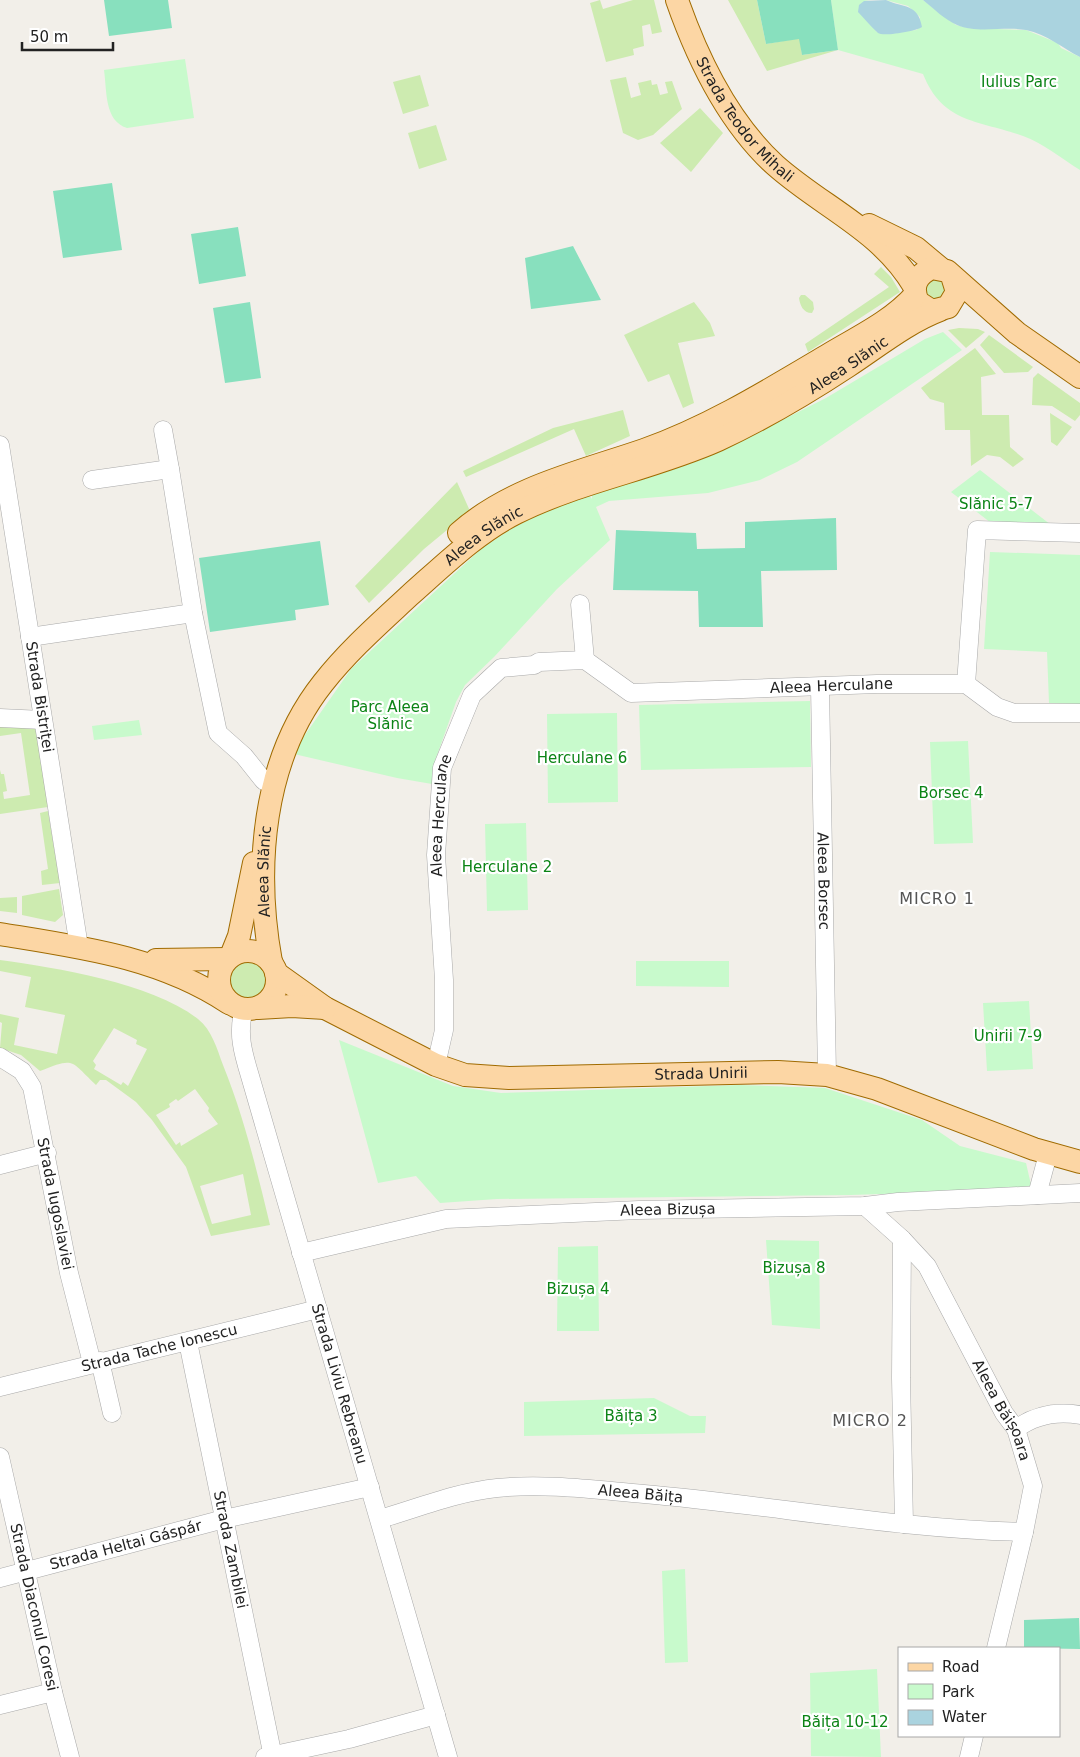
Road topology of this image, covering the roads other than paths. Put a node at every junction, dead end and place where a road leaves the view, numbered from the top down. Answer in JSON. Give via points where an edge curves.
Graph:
{"nodes":[{"id":1,"x":677,"y":0,"type":"edge"},
{"id":2,"x":843,"y":214,"type":"junction"},
{"id":3,"x":946,"y":272,"type":"junction"},
{"id":4,"x":914,"y":290,"type":"junction"},
{"id":5,"x":944,"y":309,"type":"junction"},
{"id":6,"x":1017,"y":333,"type":"junction"},
{"id":7,"x":1080,"y":377,"type":"edge"},
{"id":8,"x":163,"y":430,"type":"dead end"},
{"id":9,"x":0,"y":445,"type":"edge"},
{"id":10,"x":170,"y":470,"type":"junction"},
{"id":11,"x":92,"y":480,"type":"dead end"},
{"id":12,"x":5,"y":503,"type":"edge"},
{"id":13,"x":1080,"y":533,"type":"edge"},
{"id":14,"x":580,"y":604,"type":"dead end"},
{"id":15,"x":193,"y":614,"type":"junction"},
{"id":16,"x":30,"y":637,"type":"junction"},
{"id":17,"x":585,"y":660,"type":"junction"},
{"id":18,"x":966,"y":684,"type":"junction"},
{"id":19,"x":820,"y":687,"type":"junction"},
{"id":20,"x":1080,"y":713,"type":"edge"},
{"id":21,"x":0,"y":718,"type":"edge"},
{"id":22,"x":43,"y":720,"type":"junction"},
{"id":23,"x":264,"y":781,"type":"junction"},
{"id":24,"x":0,"y":934,"type":"edge"},
{"id":25,"x":79,"y":947,"type":"junction"},
{"id":26,"x":129,"y":958,"type":"junction"},
{"id":27,"x":229,"y":958,"type":"junction"},
{"id":28,"x":274,"y":968,"type":"junction"},
{"id":29,"x":244,"y":1007,"type":"junction"},
{"id":30,"x":325,"y":1008,"type":"junction"},
{"id":31,"x":0,"y":1057,"type":"edge"},
{"id":32,"x":436,"y":1065,"type":"junction"},
{"id":33,"x":828,"y":1075,"type":"junction"},
{"id":34,"x":47,"y":1153,"type":"junction"},
{"id":35,"x":1048,"y":1154,"type":"junction"},
{"id":36,"x":1080,"y":1162,"type":"edge"},
{"id":37,"x":0,"y":1164,"type":"edge"},
{"id":38,"x":1072,"y":1193,"type":"edge"},
{"id":39,"x":1037,"y":1195,"type":"junction"},
{"id":40,"x":865,"y":1206,"type":"junction"},
{"id":41,"x":902,"y":1239,"type":"junction"},
{"id":42,"x":302,"y":1253,"type":"junction"},
{"id":43,"x":318,"y":1309,"type":"junction"},
{"id":44,"x":188,"y":1342,"type":"junction"},
{"id":45,"x":96,"y":1362,"type":"junction"},
{"id":46,"x":0,"y":1387,"type":"edge"},
{"id":47,"x":112,"y":1413,"type":"dead end"},
{"id":48,"x":1080,"y":1415,"type":"edge"},
{"id":49,"x":1016,"y":1429,"type":"junction"},
{"id":50,"x":0,"y":1457,"type":"edge"},
{"id":51,"x":370,"y":1487,"type":"junction"},
{"id":52,"x":380,"y":1519,"type":"junction"},
{"id":53,"x":224,"y":1520,"type":"junction"},
{"id":54,"x":904,"y":1524,"type":"junction"},
{"id":55,"x":1024,"y":1532,"type":"junction"},
{"id":56,"x":25,"y":1572,"type":"junction"},
{"id":57,"x":0,"y":1578,"type":"edge"},
{"id":58,"x":996,"y":1647,"type":"edge"},
{"id":59,"x":53,"y":1692,"type":"junction"},
{"id":60,"x":0,"y":1705,"type":"edge"},
{"id":61,"x":436,"y":1715,"type":"junction"},
{"id":62,"x":974,"y":1737,"type":"edge"},
{"id":63,"x":70,"y":1757,"type":"edge"},
{"id":64,"x":270,"y":1757,"type":"edge"},
{"id":65,"x":448,"y":1757,"type":"edge"},
{"id":66,"x":969,"y":1757,"type":"edge"}],
"edges":[{"from":1,"to":2,"type":"main road","name":"Strada Teodor Mihali","via":[[686,26],[740,128],[776,165]]},
{"from":2,"to":3,"type":"main road","name":"Strada Teodor Mihali","via":[[906,243]]},
{"from":2,"to":4,"type":"main road","name":"Strada Teodor Mihali","via":[[893,256]]},
{"from":3,"to":4,"type":"main road","via":[[932,268],[924,272],[917,278]]},
{"from":3,"to":5,"type":"main road","via":[[957,292]]},
{"from":3,"to":6,"type":"main road","name":"Strada Teodor Mihali"},
{"from":4,"to":5,"type":"main road","via":[[924,308]]},
{"from":4,"to":23,"type":"main road","name":"Aleea Slănic","via":[[896,313],[703,426],[547,481],[484,514],[462,530],[363,619],[310,679],[290,708],[270,755]]},
{"from":5,"to":6,"type":"main road","via":[[957,307]]},
{"from":5,"to":28,"type":"main road","name":"Aleea Slănic","via":[[916,322],[828,380],[719,439],[690,452],[550,498],[509,517],[452,557],[368,633],[322,684],[294,729],[281,759],[271,806],[263,877],[265,918]]},
{"from":6,"to":7,"type":"main road"},
{"from":8,"to":10,"type":"street"},
{"from":9,"to":12,"type":"street","name":"Strada Bistriței"},
{"from":10,"to":11,"type":"street"},
{"from":10,"to":15,"type":"street"},
{"from":12,"to":16,"type":"street","name":"Strada Bistriței"},
{"from":13,"to":18,"type":"street","via":[[976,530]]},
{"from":14,"to":17,"type":"street"},
{"from":15,"to":16,"type":"street"},
{"from":15,"to":23,"type":"street","via":[[218,733],[244,756]]},
{"from":16,"to":22,"type":"street","name":"Strada Bistriței"},
{"from":17,"to":19,"type":"street","name":"Aleea Herculane","via":[[631,693]]},
{"from":17,"to":32,"type":"street","name":"Aleea Herculane","via":[[501,668],[472,694],[442,768],[436,855],[444,1030]]},
{"from":18,"to":19,"type":"street","name":"Aleea Herculane"},
{"from":18,"to":20,"type":"street","via":[[997,707],[1014,713]]},
{"from":19,"to":33,"type":"street","name":"Aleea Borsec"},
{"from":21,"to":22,"type":"street"},
{"from":22,"to":25,"type":"street","name":"Strada Bistriței"},
{"from":23,"to":27,"type":"main road","name":"Aleea Slănic","via":[[252,876],[239,936]]},
{"from":24,"to":25,"type":"main road"},
{"from":25,"to":26,"type":"main road"},
{"from":26,"to":27,"type":"main road","via":[[188,961]]},
{"from":26,"to":29,"type":"main road","via":[[185,978]]},
{"from":27,"to":28,"type":"main road","via":[[243,951],[255,952]]},
{"from":27,"to":29,"type":"main road","via":[[220,970],[221,994]]},
{"from":28,"to":29,"type":"main road","via":[[277,984],[273,996]]},
{"from":28,"to":30,"type":"main road","name":"Strada Unirii"},
{"from":29,"to":30,"type":"main road","name":"Strada Unirii"},
{"from":29,"to":42,"type":"street","name":"Strada Liviu Rebreanu","via":[[240,1042]]},
{"from":30,"to":32,"type":"main road","name":"Strada Unirii"},
{"from":31,"to":34,"type":"street","name":"Strada Iugoslaviei","via":[[16,1066],[32,1087]]},
{"from":32,"to":33,"type":"main road","name":"Strada Unirii","via":[[465,1075],[509,1078],[778,1072]]},
{"from":33,"to":35,"type":"main road","name":"Strada Unirii","via":[[846,1078],[911,1101]]},
{"from":34,"to":37,"type":"street"},
{"from":34,"to":45,"type":"street","name":"Strada Iugoslaviei","via":[[69,1273]]},
{"from":35,"to":36,"type":"main road","name":"Strada Unirii"},
{"from":35,"to":39,"type":"street"},
{"from":38,"to":39,"type":"street","name":"Aleea Bizușa"},
{"from":39,"to":40,"type":"street","name":"Aleea Bizușa"},
{"from":40,"to":41,"type":"street","name":"Aleea Băișoara"},
{"from":40,"to":42,"type":"street","name":"Aleea Bizușa","via":[[492,1216],[423,1223]]},
{"from":41,"to":49,"type":"street","name":"Aleea Băișoara","via":[[927,1266]]},
{"from":41,"to":54,"type":"street"},
{"from":42,"to":43,"type":"street","name":"Strada Liviu Rebreanu"},
{"from":43,"to":44,"type":"street","name":"Strada Tache Ionescu"},
{"from":43,"to":51,"type":"street","name":"Strada Liviu Rebreanu"},
{"from":44,"to":45,"type":"street","name":"Strada Tache Ionescu"},
{"from":44,"to":53,"type":"street","name":"Strada Zambilei"},
{"from":45,"to":46,"type":"street","name":"Strada Tache Ionescu"},
{"from":45,"to":47,"type":"street","name":"Strada Iugoslaviei"},
{"from":48,"to":49,"type":"street","via":[[1030,1418]]},
{"from":49,"to":55,"type":"street","name":"Aleea Băișoara","via":[[1033,1486]]},
{"from":50,"to":56,"type":"street","name":"Strada Diaconul Coresi"},
{"from":51,"to":52,"type":"street","name":"Strada Liviu Rebreanu"},
{"from":51,"to":53,"type":"street","name":"Strada Heltai Gáspár"},
{"from":52,"to":54,"type":"street","name":"Aleea Băița","via":[[468,1493],[524,1487],[694,1498]]},
{"from":52,"to":61,"type":"street","name":"Strada Liviu Rebreanu"},
{"from":53,"to":56,"type":"street","name":"Strada Heltai Gáspár"},
{"from":53,"to":64,"type":"street","name":"Strada Zambilei"},
{"from":54,"to":55,"type":"street","name":"Aleea Băița"},
{"from":55,"to":58,"type":"street","name":"Aleea Băișoara"},
{"from":56,"to":57,"type":"street","name":"Strada Heltai Gáspár"},
{"from":56,"to":59,"type":"street","name":"Strada Diaconul Coresi"},
{"from":59,"to":60,"type":"street"},
{"from":59,"to":63,"type":"street","name":"Strada Diaconul Coresi"},
{"from":61,"to":64,"type":"street"},
{"from":61,"to":65,"type":"street","name":"Strada Liviu Rebreanu"},
{"from":62,"to":66,"type":"street"}]}
